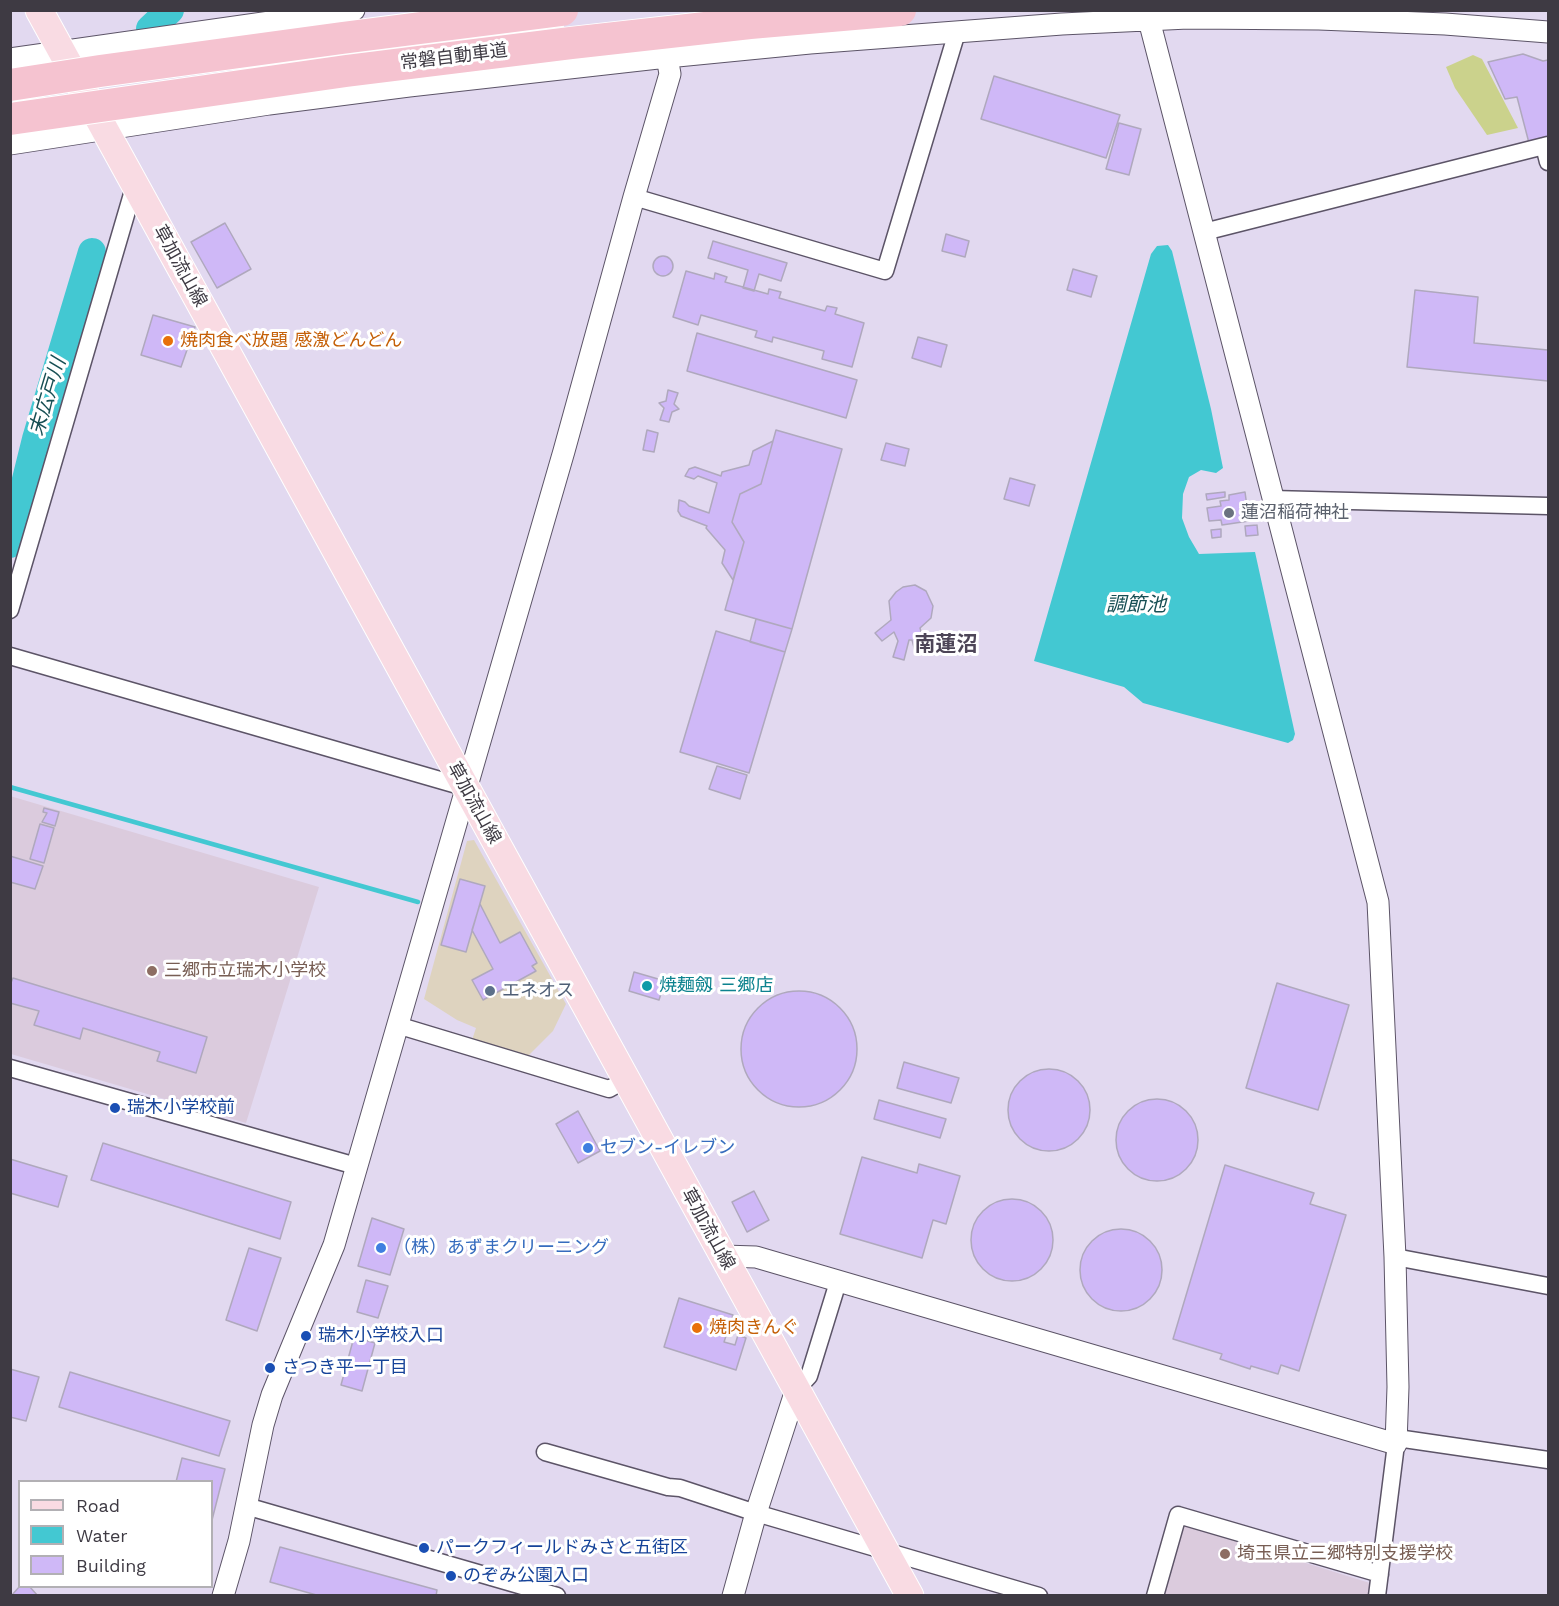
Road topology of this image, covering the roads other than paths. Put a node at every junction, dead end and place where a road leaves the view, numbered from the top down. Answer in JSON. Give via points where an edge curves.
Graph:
{"nodes":[{"id":1,"x":39,"y":10,"type":"edge"},
{"id":2,"x":354,"y":10,"type":"edge"},
{"id":3,"x":562,"y":10,"type":"edge"},
{"id":4,"x":689,"y":10,"type":"edge"},
{"id":5,"x":900,"y":10,"type":"edge"},
{"id":6,"x":1148,"y":15,"type":"edge"},
{"id":7,"x":1350,"y":15,"type":"edge"},
{"id":8,"x":957,"y":32,"type":"junction"},
{"id":9,"x":1548,"y":32,"type":"edge"},
{"id":10,"x":119,"y":43,"type":"junction"},
{"id":11,"x":61,"y":51,"type":"junction"},
{"id":12,"x":671,"y":56,"type":"junction"},
{"id":13,"x":10,"y":59,"type":"edge"},
{"id":14,"x":10,"y":85,"type":"edge"},
{"id":15,"x":10,"y":119,"type":"edge"},
{"id":16,"x":118,"y":128,"type":"junction"},
{"id":17,"x":10,"y":144,"type":"edge"},
{"id":18,"x":1547,"y":151,"type":"edge"},
{"id":19,"x":135,"y":184,"type":"junction"},
{"id":20,"x":634,"y":197,"type":"junction"},
{"id":21,"x":1204,"y":232,"type":"junction"},
{"id":22,"x":1272,"y":499,"type":"junction"},
{"id":23,"x":1548,"y":506,"type":"edge"},
{"id":24,"x":10,"y":610,"type":"edge"},
{"id":25,"x":10,"y":656,"type":"edge"},
{"id":26,"x":465,"y":789,"type":"junction"},
{"id":27,"x":397,"y":1025,"type":"junction"},
{"id":28,"x":10,"y":1068,"type":"edge"},
{"id":29,"x":625,"y":1080,"type":"junction"},
{"id":30,"x":356,"y":1166,"type":"junction"},
{"id":31,"x":723,"y":1256,"type":"junction"},
{"id":32,"x":1395,"y":1257,"type":"junction"},
{"id":33,"x":838,"y":1282,"type":"junction"},
{"id":34,"x":1548,"y":1286,"type":"edge"},
{"id":35,"x":796,"y":1390,"type":"junction"},
{"id":36,"x":1396,"y":1441,"type":"junction"},
{"id":37,"x":545,"y":1452,"type":"dead end"},
{"id":38,"x":1548,"y":1460,"type":"edge"},
{"id":39,"x":246,"y":1506,"type":"junction"},
{"id":40,"x":756,"y":1513,"type":"junction"},
{"id":41,"x":885,"y":1550,"type":"junction"},
{"id":42,"x":1380,"y":1574,"type":"junction"},
{"id":43,"x":223,"y":1596,"type":"edge"},
{"id":44,"x":557,"y":1596,"type":"edge"},
{"id":45,"x":733,"y":1596,"type":"edge"},
{"id":46,"x":910,"y":1596,"type":"edge"},
{"id":47,"x":1039,"y":1596,"type":"edge"},
{"id":48,"x":1155,"y":1596,"type":"edge"},
{"id":49,"x":1377,"y":1596,"type":"edge"}],
"edges":[{"from":1,"to":11,"type":"main road","name":"草加流山線"},
{"from":2,"to":10,"type":"street"},
{"from":3,"to":14,"type":"highway","name":"常磐自動車道","bridge":true},
{"from":4,"to":12,"type":"street"},
{"from":5,"to":15,"type":"highway","name":"常磐自動車道","bridge":true,"via":[[571,42]]},
{"from":6,"to":7,"type":"street"},
{"from":6,"to":8,"type":"street"},
{"from":6,"to":21,"type":"street"},
{"from":7,"to":9,"type":"street"},
{"from":8,"to":12,"type":"street"},
{"from":8,"to":20,"type":"street","via":[[885,271]]},
{"from":10,"to":11,"type":"street"},
{"from":10,"to":16,"type":"street","via":[[125,85]]},
{"from":11,"to":13,"type":"street"},
{"from":11,"to":16,"type":"main road","name":"草加流山線"},
{"from":12,"to":16,"type":"street","via":[[315,98]]},
{"from":12,"to":20,"type":"street","via":[[670,74]]},
{"from":16,"to":17,"type":"street"},
{"from":16,"to":19,"type":"main road","name":"草加流山線"},
{"from":18,"to":21,"type":"street"},
{"from":19,"to":24,"type":"street"},
{"from":19,"to":26,"type":"main road","name":"草加流山線"},
{"from":20,"to":26,"type":"street"},
{"from":21,"to":22,"type":"street"},
{"from":22,"to":23,"type":"street"},
{"from":22,"to":32,"type":"street","via":[[1378,902]]},
{"from":25,"to":26,"type":"street"},
{"from":26,"to":27,"type":"street"},
{"from":26,"to":29,"type":"main road","name":"草加流山線"},
{"from":27,"to":29,"type":"street","via":[[609,1089]]},
{"from":27,"to":30,"type":"street"},
{"from":28,"to":30,"type":"street"},
{"from":29,"to":31,"type":"main road","name":"草加流山線"},
{"from":30,"to":39,"type":"street","via":[[327,1264],[272,1395]]},
{"from":31,"to":33,"type":"street","via":[[756,1257]]},
{"from":31,"to":35,"type":"main road","name":"草加流山線"},
{"from":32,"to":34,"type":"street"},
{"from":32,"to":36,"type":"street"},
{"from":33,"to":35,"type":"street","via":[[809,1376]]},
{"from":33,"to":36,"type":"street"},
{"from":35,"to":40,"type":"street"},
{"from":35,"to":41,"type":"main road","name":"草加流山線"},
{"from":36,"to":38,"type":"street"},
{"from":36,"to":42,"type":"street"},
{"from":37,"to":40,"type":"street"},
{"from":39,"to":43,"type":"street"},
{"from":39,"to":44,"type":"street"},
{"from":40,"to":41,"type":"street"},
{"from":40,"to":45,"type":"street"},
{"from":41,"to":46,"type":"main road","name":"草加流山線"},
{"from":41,"to":47,"type":"street"},
{"from":42,"to":48,"type":"street","via":[[1178,1515]]},
{"from":42,"to":49,"type":"street"}]}
